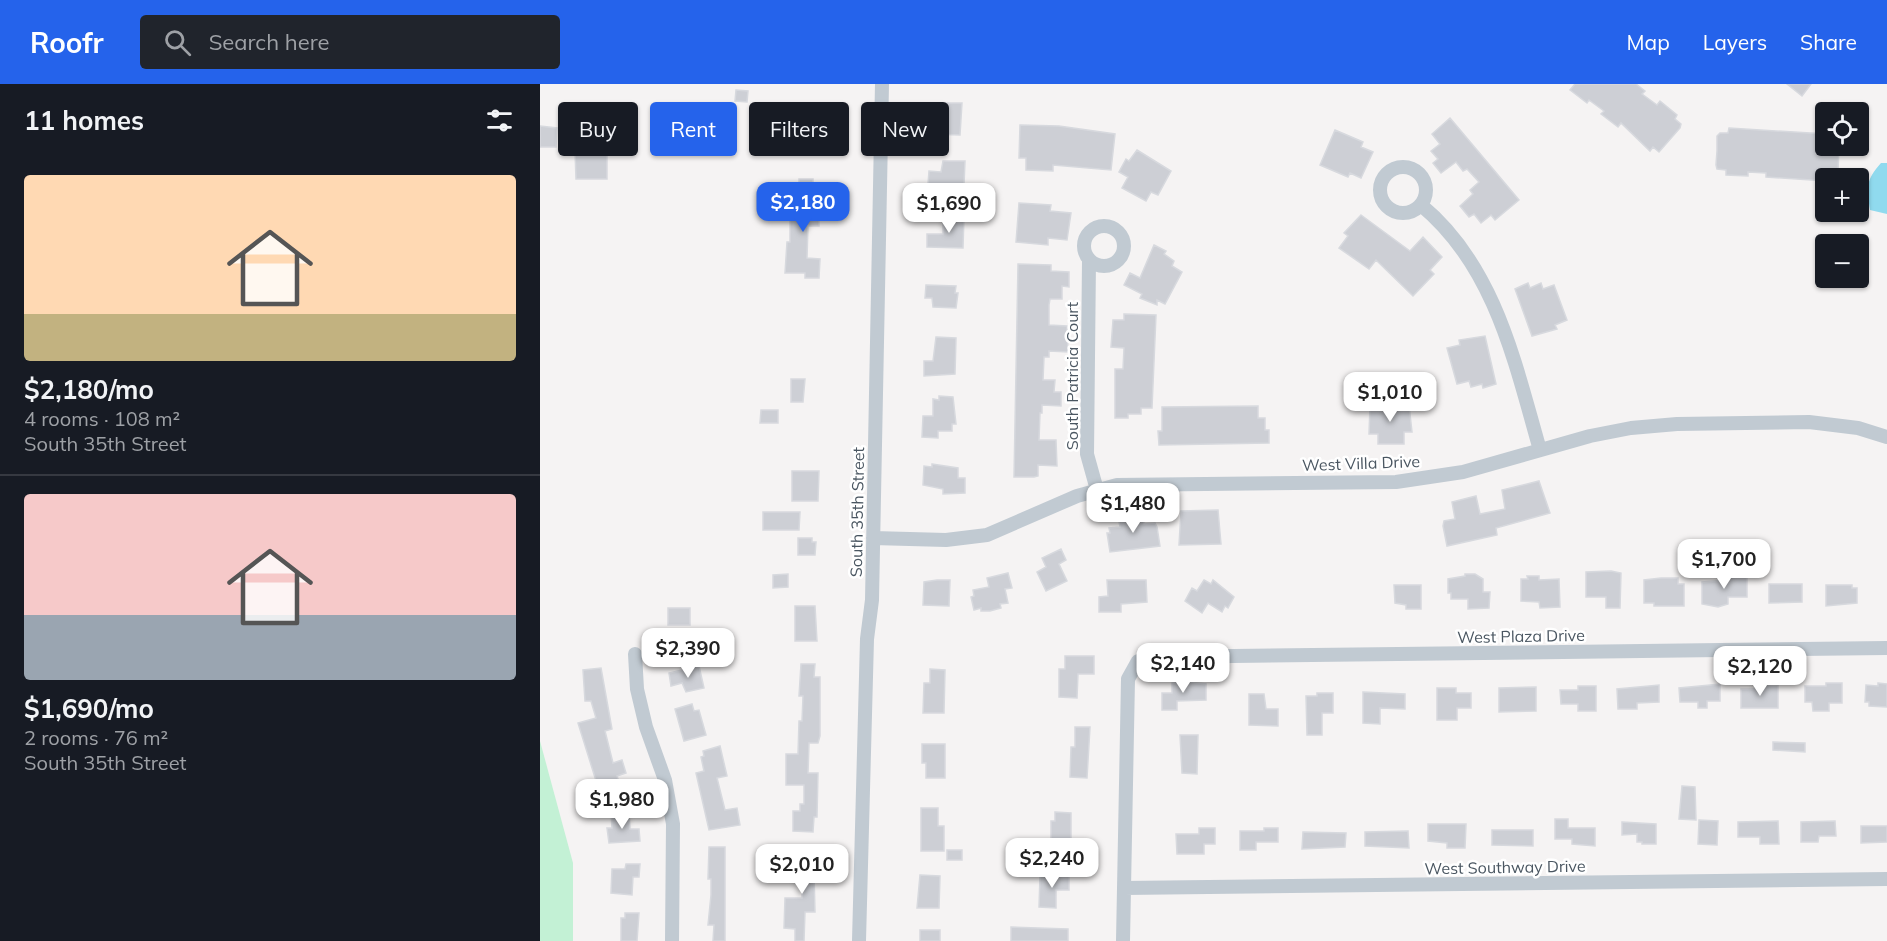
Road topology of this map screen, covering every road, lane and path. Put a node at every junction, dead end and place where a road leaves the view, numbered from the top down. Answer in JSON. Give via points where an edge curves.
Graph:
{"nodes":[{"id":1,"x":882,"y":84,"type":"edge"},
{"id":2,"x":1421,"y":205,"type":"dead end"},
{"id":3,"x":1089,"y":260,"type":"dead end"},
{"id":4,"x":1887,"y":437,"type":"edge"},
{"id":5,"x":1540,"y":450,"type":"junction"},
{"id":6,"x":1097,"y":490,"type":"junction"},
{"id":7,"x":873,"y":538,"type":"junction"},
{"id":8,"x":1887,"y":648,"type":"edge"},
{"id":9,"x":635,"y":654,"type":"dead end"},
{"id":10,"x":1887,"y":879,"type":"edge"},
{"id":11,"x":1124,"y":888,"type":"junction"},
{"id":12,"x":672,"y":941,"type":"edge"},
{"id":13,"x":859,"y":941,"type":"edge"},
{"id":14,"x":1123,"y":941,"type":"edge"}],
"edges":[{"from":1,"to":7,"type":"street","name":"South 35th Street"},
{"from":2,"to":5,"type":"street","via":[[1475,267],[1506,332]]},
{"from":3,"to":6,"type":"street","name":"South Patricia Court","via":[[1087,453]]},
{"from":4,"to":5,"type":"street","name":"West Villa Drive","via":[[1858,428],[1809,422],[1677,424],[1621,430]]},
{"from":5,"to":6,"type":"street","name":"West Villa Drive","via":[[1463,472],[1396,482],[1117,485]]},
{"from":6,"to":7,"type":"street","name":"West Villa Drive","via":[[987,535],[946,540]]},
{"from":7,"to":13,"type":"street","name":"South 35th Street"},
{"from":8,"to":11,"type":"street","name":"West Plaza Drive","via":[[1156,657],[1138,661],[1128,679]]},
{"from":9,"to":12,"type":"street","via":[[637,689],[664,780],[672,824]]},
{"from":10,"to":11,"type":"street","name":"West Southway Drive"},
{"from":11,"to":14,"type":"street"}]}
